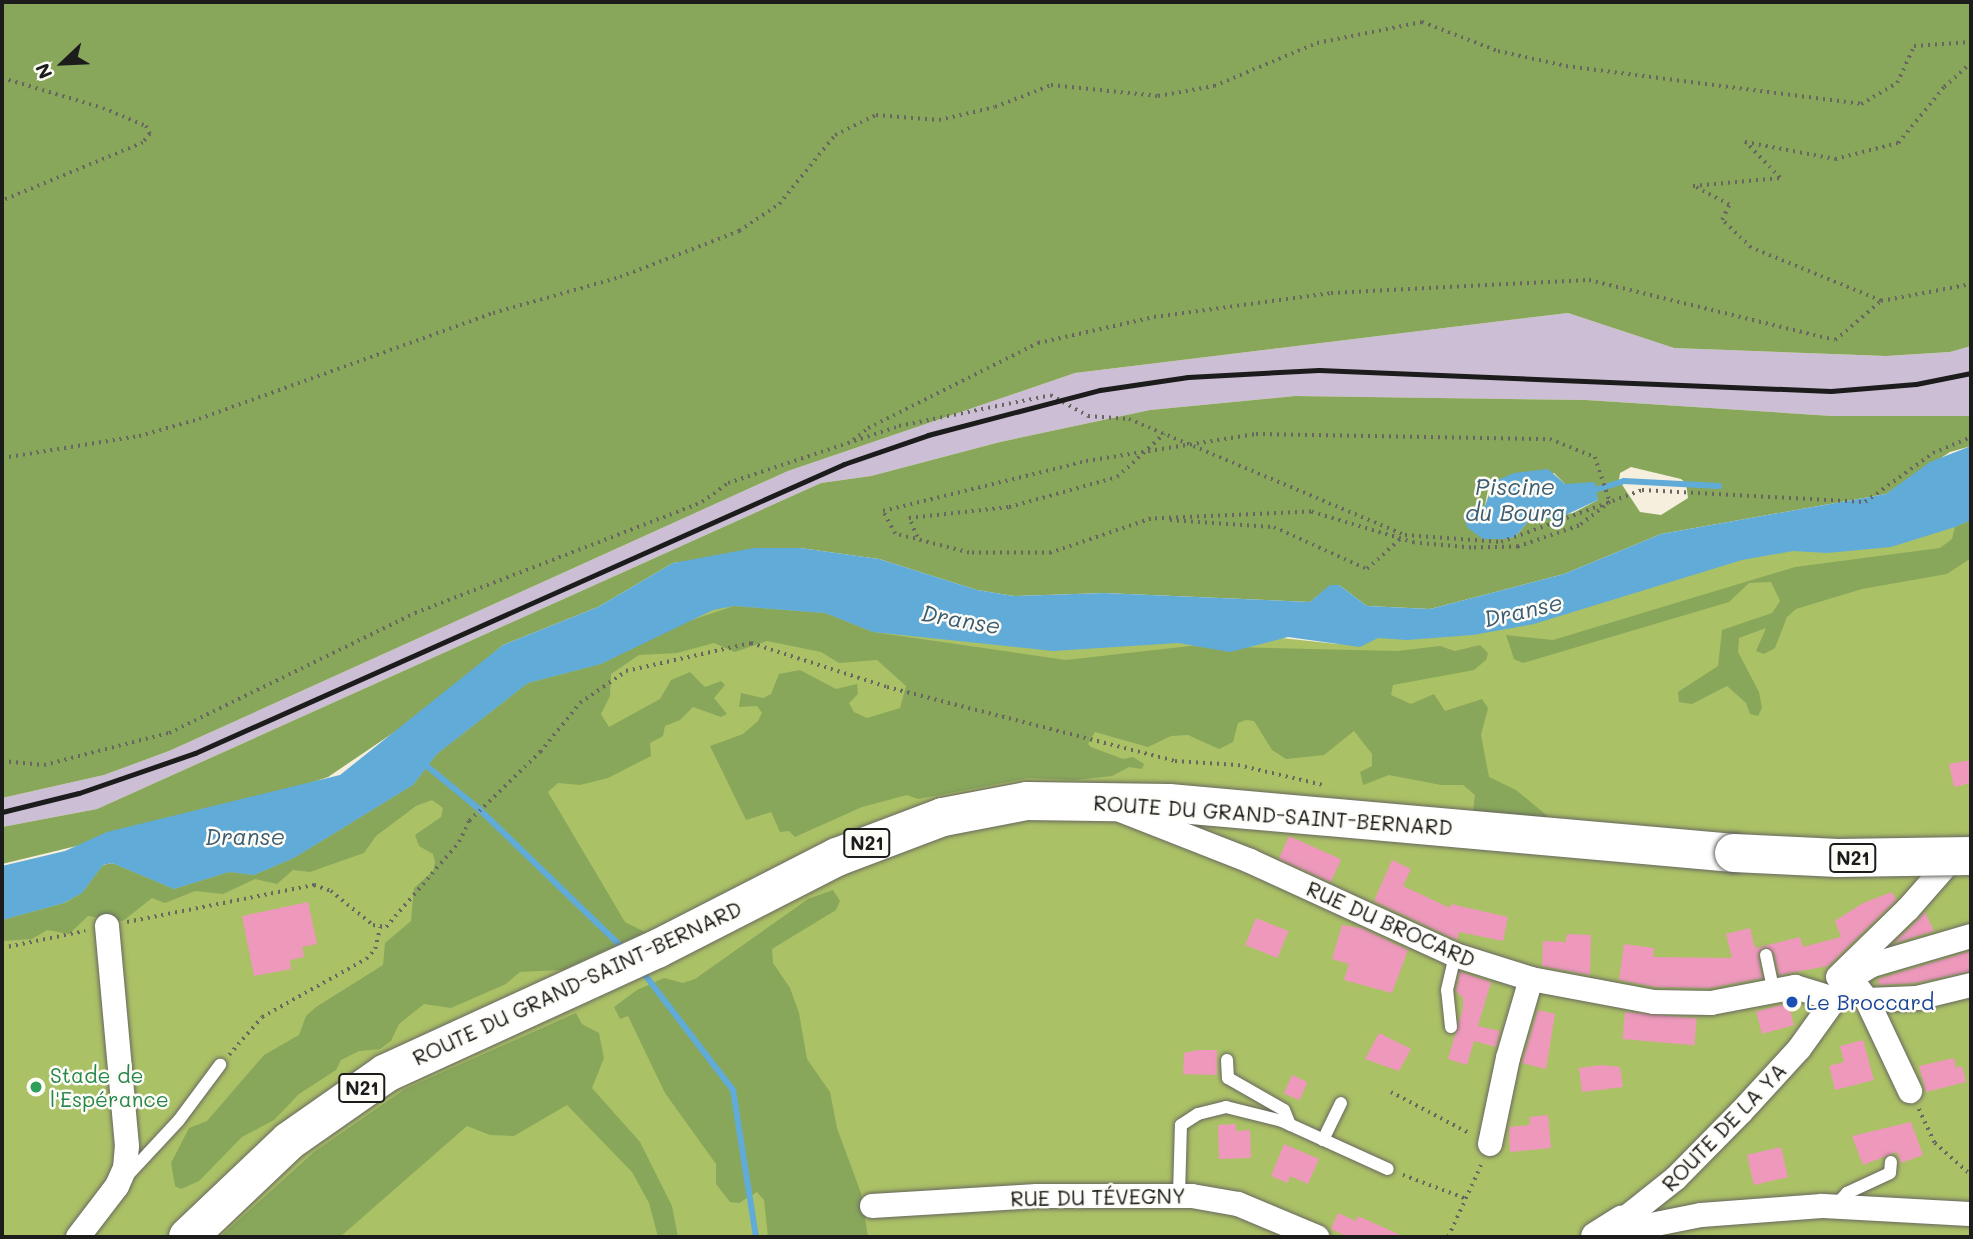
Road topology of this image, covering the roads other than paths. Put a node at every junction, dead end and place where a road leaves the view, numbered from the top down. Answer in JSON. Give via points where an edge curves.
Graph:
{"nodes":[{"id":1,"x":1096,"y":800,"type":"junction"},
{"id":2,"x":1969,"y":848,"type":"edge"},
{"id":3,"x":107,"y":926,"type":"road end"},
{"id":4,"x":1971,"y":936,"type":"edge"},
{"id":5,"x":1455,"y":955,"type":"junction"},
{"id":6,"x":1766,"y":955,"type":"dead end"},
{"id":7,"x":1850,"y":978,"type":"junction"},
{"id":8,"x":1531,"y":979,"type":"junction"},
{"id":9,"x":1971,"y":985,"type":"edge"},
{"id":10,"x":1773,"y":989,"type":"junction"},
{"id":11,"x":1834,"y":999,"type":"junction"},
{"id":12,"x":1867,"y":1000,"type":"junction"},
{"id":13,"x":1451,"y":1027,"type":"dead end"},
{"id":14,"x":1227,"y":1060,"type":"dead end"},
{"id":15,"x":220,"y":1065,"type":"road end"},
{"id":16,"x":1910,"y":1091,"type":"road end"},
{"id":17,"x":1341,"y":1103,"type":"dead end"},
{"id":18,"x":1290,"y":1125,"type":"junction"},
{"id":19,"x":1323,"y":1140,"type":"junction"},
{"id":20,"x":1491,"y":1142,"type":"road end"},
{"id":21,"x":1891,"y":1162,"type":"dead end"},
{"id":22,"x":1388,"y":1169,"type":"road end"},
{"id":23,"x":117,"y":1186,"type":"junction"},
{"id":24,"x":1178,"y":1195,"type":"junction"},
{"id":25,"x":872,"y":1206,"type":"dead end"},
{"id":26,"x":1835,"y":1206,"type":"junction"},
{"id":27,"x":1971,"y":1214,"type":"edge"},
{"id":28,"x":1622,"y":1221,"type":"junction"},
{"id":29,"x":78,"y":1237,"type":"edge"},
{"id":30,"x":188,"y":1237,"type":"edge"},
{"id":31,"x":1317,"y":1237,"type":"edge"},
{"id":32,"x":1596,"y":1237,"type":"edge"}],
"edges":[{"from":1,"to":2,"type":"main road","name":"ROUTE DU GRAND-SAINT-BERNARD","number":"N21","bridge":true,"via":[[1714,852],[1838,858]]},
{"from":1,"to":5,"type":"street","name":"RUE DU BROCARD","via":[[1250,861]]},
{"from":1,"to":30,"type":"main road","name":"ROUTE DU GRAND-SAINT-BERNARD","number":"N21","via":[[1001,804],[916,825],[837,857],[657,949],[420,1055],[352,1094],[279,1150]]},
{"from":2,"to":11,"type":"street","via":[[1840,974],[1831,987]]},
{"from":3,"to":23,"type":"street","via":[[127,1146]]},
{"from":4,"to":7,"type":"street","via":[[1872,965]]},
{"from":5,"to":8,"type":"street","name":"RUE DU BROCARD"},
{"from":5,"to":13,"type":"lane","via":[[1447,989]]},
{"from":6,"to":10,"type":"lane"},
{"from":7,"to":11,"type":"street"},
{"from":7,"to":12,"type":"street"},
{"from":8,"to":10,"type":"street","name":"RUE DU BROCARD","via":[[1654,1002],[1711,1003]]},
{"from":8,"to":20,"type":"street","via":[[1508,1058]]},
{"from":9,"to":12,"type":"street","via":[[1917,998]]},
{"from":10,"to":11,"type":"street","name":"RUE DU BROCARD","via":[[1795,987]]},
{"from":11,"to":28,"type":"street","name":"ROUTE DE LA YA","via":[[1799,1049],[1734,1120],[1676,1178]]},
{"from":12,"to":16,"type":"street"},
{"from":14,"to":18,"type":"lane","via":[[1228,1078],[1284,1110]]},
{"from":15,"to":23,"type":"lane","via":[[172,1128]]},
{"from":17,"to":19,"type":"lane"},
{"from":18,"to":19,"type":"lane"},
{"from":18,"to":24,"type":"lane","via":[[1240,1108],[1192,1117],[1178,1133]]},
{"from":19,"to":22,"type":"lane"},
{"from":21,"to":26,"type":"lane","via":[[1890,1172],[1847,1193]]},
{"from":23,"to":29,"type":"street"},
{"from":24,"to":25,"type":"street","name":"RUE DU TÉVEGNY","via":[[1037,1196]]},
{"from":24,"to":31,"type":"street","name":"RUE DU TÉVEGNY","via":[[1230,1201]]},
{"from":26,"to":27,"type":"street"},
{"from":26,"to":28,"type":"street","via":[[1701,1214],[1641,1227]]},
{"from":28,"to":32,"type":"street","name":"ROUTE DE LA YA"}]}
